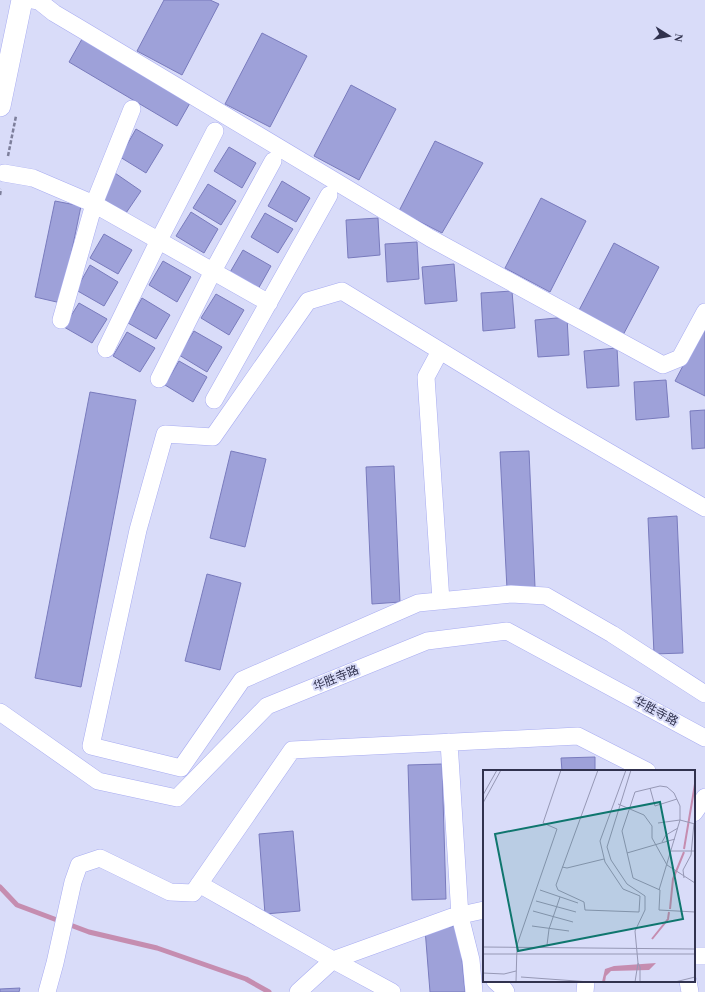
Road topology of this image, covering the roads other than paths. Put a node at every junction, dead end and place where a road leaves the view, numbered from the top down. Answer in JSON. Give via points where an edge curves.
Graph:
{"nodes":[{"id":1,"x":22,"y":0,"type":"edge"},
{"id":2,"x":33,"y":0,"type":"edge"},
{"id":3,"x":0,"y":106,"type":"edge"},
{"id":4,"x":132,"y":109,"type":"dead end"},
{"id":5,"x":215,"y":131,"type":"dead end"},
{"id":6,"x":273,"y":162,"type":"dead end"},
{"id":7,"x":4,"y":173,"type":"dead end"},
{"id":8,"x":329,"y":195,"type":"dead end"},
{"id":9,"x":94,"y":204,"type":"junction"},
{"id":10,"x":159,"y":240,"type":"junction"},
{"id":11,"x":213,"y":271,"type":"junction"},
{"id":12,"x":269,"y":303,"type":"junction"},
{"id":13,"x":705,"y":312,"type":"edge"},
{"id":14,"x":61,"y":320,"type":"dead end"},
{"id":15,"x":106,"y":349,"type":"dead end"},
{"id":16,"x":440,"y":351,"type":"junction"},
{"id":17,"x":159,"y":379,"type":"dead end"},
{"id":18,"x":214,"y":400,"type":"dead end"},
{"id":19,"x":705,"y":508,"type":"edge"},
{"id":20,"x":441,"y":601,"type":"junction"},
{"id":21,"x":705,"y":694,"type":"edge"},
{"id":22,"x":0,"y":712,"type":"edge"},
{"id":23,"x":705,"y":738,"type":"edge"},
{"id":24,"x":449,"y":742,"type":"junction"},
{"id":25,"x":645,"y":770,"type":"edge"},
{"id":26,"x":199,"y":884,"type":"junction"},
{"id":27,"x":483,"y":910,"type":"edge"},
{"id":28,"x":460,"y":916,"type":"junction"},
{"id":29,"x":333,"y":960,"type":"junction"},
{"id":30,"x":471,"y":960,"type":"junction"},
{"id":31,"x":483,"y":970,"type":"edge"},
{"id":32,"x":496,"y":982,"type":"edge"},
{"id":33,"x":586,"y":982,"type":"edge"},
{"id":34,"x":688,"y":982,"type":"edge"},
{"id":35,"x":47,"y":992,"type":"edge"},
{"id":36,"x":298,"y":992,"type":"edge"},
{"id":37,"x":392,"y":992,"type":"edge"},
{"id":38,"x":474,"y":992,"type":"edge"},
{"id":39,"x":506,"y":992,"type":"edge"},
{"id":40,"x":585,"y":992,"type":"edge"},
{"id":41,"x":690,"y":992,"type":"edge"}],
"edges":[{"from":1,"to":3,"type":"main road"},
{"from":2,"to":13,"type":"street","via":[[430,238],[664,365],[680,358]]},
{"from":4,"to":9,"type":"street"},
{"from":5,"to":10,"type":"street"},
{"from":6,"to":11,"type":"street"},
{"from":7,"to":9,"type":"street","via":[[33,178]]},
{"from":8,"to":12,"type":"street"},
{"from":9,"to":10,"type":"street"},
{"from":9,"to":14,"type":"street"},
{"from":10,"to":11,"type":"street"},
{"from":10,"to":15,"type":"street"},
{"from":11,"to":12,"type":"street"},
{"from":11,"to":17,"type":"street"},
{"from":12,"to":18,"type":"street"},
{"from":16,"to":19,"type":"street"},
{"from":16,"to":20,"type":"street","via":[[426,377]]},
{"from":16,"to":20,"type":"street","via":[[342,291],[308,301],[213,437],[164,434],[138,530],[91,746],[181,768],[242,680],[418,603]]},
{"from":20,"to":21,"type":"street","via":[[511,594],[546,596],[612,634]]},
{"from":22,"to":23,"type":"street","name":"华胜寺路","via":[[98,781],[177,798],[267,706],[427,640],[507,631]]},
{"from":24,"to":25,"type":"street","via":[[578,736]]},
{"from":24,"to":26,"type":"street","via":[[292,750]]},
{"from":24,"to":28,"type":"street"},
{"from":26,"to":29,"type":"street"},
{"from":26,"to":35,"type":"street","via":[[193,893],[170,892],[100,858],[79,865]]},
{"from":27,"to":28,"type":"street"},
{"from":28,"to":29,"type":"street"},
{"from":28,"to":30,"type":"street"},
{"from":29,"to":36,"type":"street"},
{"from":29,"to":37,"type":"street"},
{"from":30,"to":31,"type":"street"},
{"from":30,"to":38,"type":"street"},
{"from":32,"to":39,"type":"street"},
{"from":33,"to":40,"type":"street"},
{"from":34,"to":41,"type":"street"}]}
